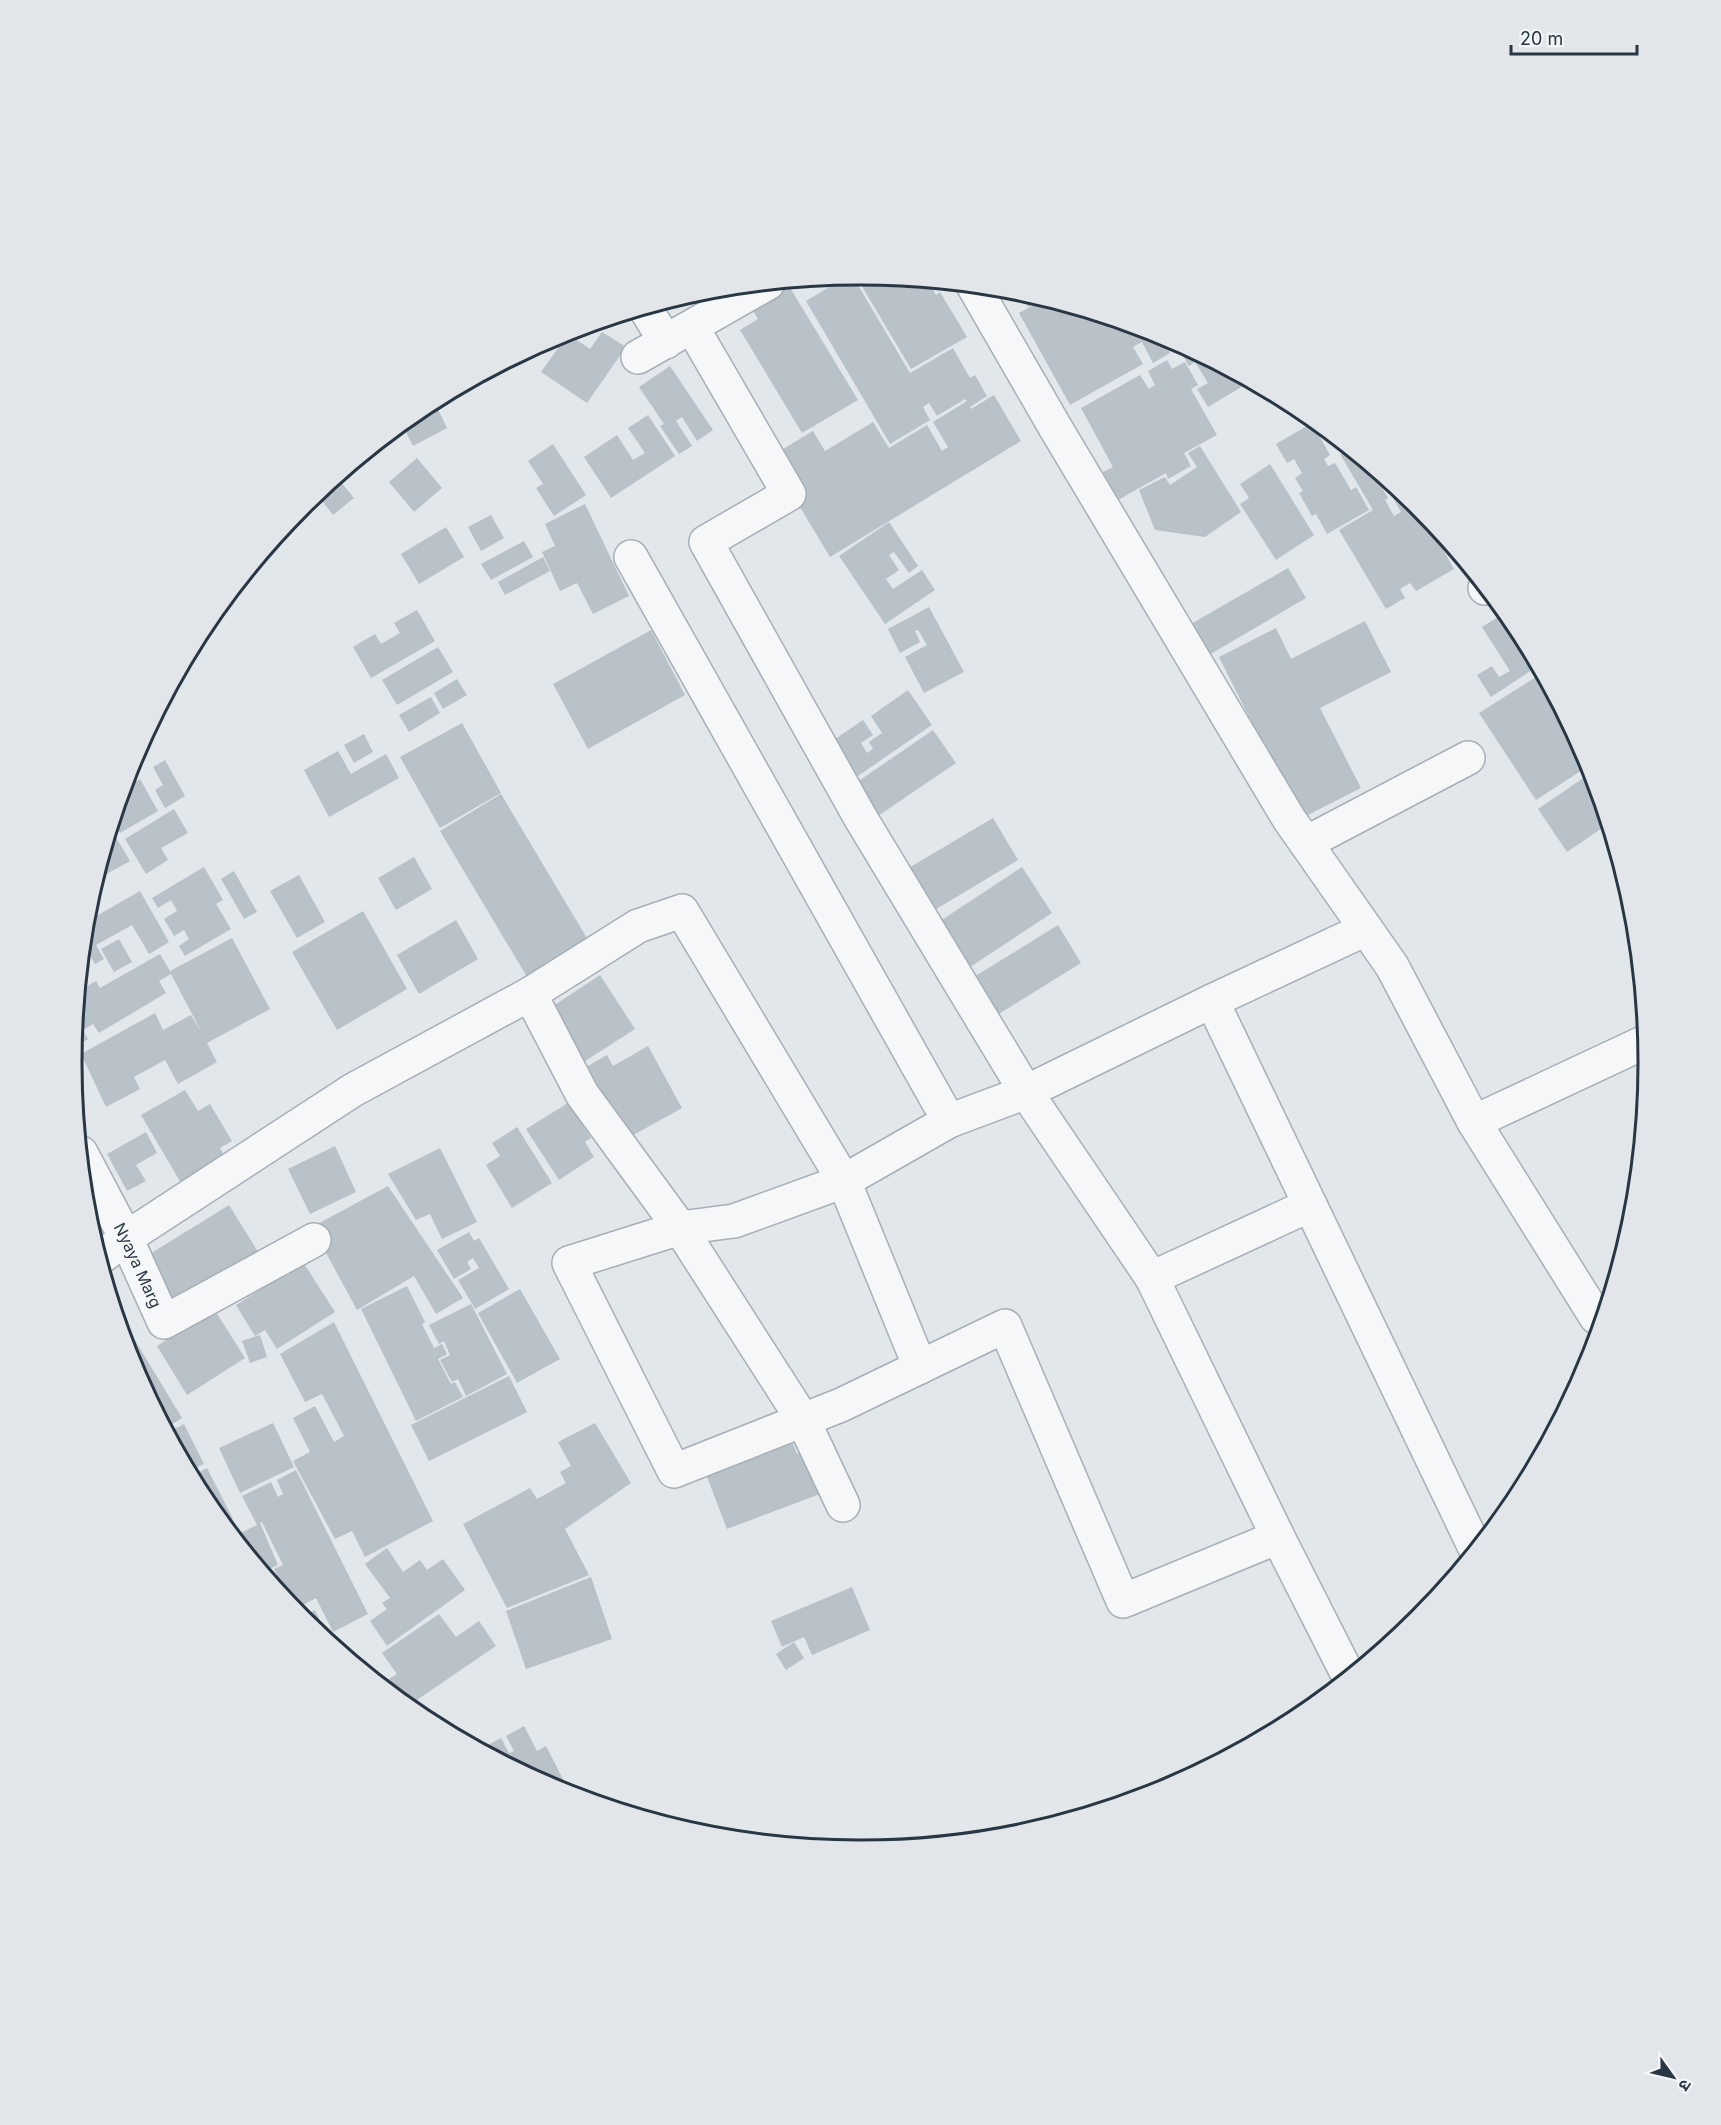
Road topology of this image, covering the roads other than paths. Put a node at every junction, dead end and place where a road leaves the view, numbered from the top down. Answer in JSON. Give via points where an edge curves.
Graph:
{"nodes":[{"id":1,"x":752,"y":292,"type":"edge"},
{"id":2,"x":978,"y":294,"type":"edge"},
{"id":3,"x":649,"y":314,"type":"edge"},
{"id":4,"x":665,"y":342,"type":"junction"},
{"id":5,"x":631,"y":557,"type":"dead end"},
{"id":6,"x":1468,"y":758,"type":"dead end"},
{"id":7,"x":1306,"y":843,"type":"junction"},
{"id":8,"x":1366,"y":929,"type":"junction"},
{"id":9,"x":530,"y":994,"type":"junction"},
{"id":10,"x":1212,"y":1001,"type":"junction"},
{"id":11,"x":1638,"y":1045,"type":"edge"},
{"id":12,"x":1026,"y":1092,"type":"junction"},
{"id":13,"x":949,"y":1121,"type":"junction"},
{"id":14,"x":1474,"y":1122,"type":"junction"},
{"id":15,"x":90,"y":1170,"type":"edge"},
{"id":16,"x":844,"y":1181,"type":"junction"},
{"id":17,"x":1310,"y":1205,"type":"junction"},
{"id":18,"x":680,"y":1228,"type":"junction"},
{"id":19,"x":126,"y":1238,"type":"junction"},
{"id":20,"x":314,"y":1240,"type":"dead end"},
{"id":21,"x":106,"y":1253,"type":"edge"},
{"id":22,"x":1152,"y":1278,"type":"junction"},
{"id":23,"x":1596,"y":1317,"type":"dead end"},
{"id":24,"x":920,"y":1367,"type":"junction"},
{"id":25,"x":803,"y":1420,"type":"junction"},
{"id":26,"x":843,"y":1505,"type":"dead end"},
{"id":27,"x":1278,"y":1537,"type":"junction"},
{"id":28,"x":1472,"y":1543,"type":"edge"},
{"id":29,"x":1346,"y":1670,"type":"edge"}],
"edges":[{"from":1,"to":4,"type":"street"},
{"from":2,"to":7,"type":"street"},
{"from":3,"to":4,"type":"street"},
{"from":4,"to":12,"type":"street","via":[[789,494],[706,542],[860,818]]},
{"from":5,"to":13,"type":"street"},
{"from":6,"to":7,"type":"street"},
{"from":7,"to":8,"type":"street"},
{"from":8,"to":10,"type":"street"},
{"from":8,"to":14,"type":"street","via":[[1392,966]]},
{"from":9,"to":16,"type":"street","via":[[638,926],[682,911]]},
{"from":9,"to":18,"type":"street","via":[[582,1094]]},
{"from":9,"to":19,"type":"street","via":[[353,1090]]},
{"from":10,"to":12,"type":"street"},
{"from":10,"to":17,"type":"street"},
{"from":11,"to":14,"type":"street"},
{"from":12,"to":13,"type":"street"},
{"from":12,"to":22,"type":"street"},
{"from":13,"to":16,"type":"street"},
{"from":14,"to":23,"type":"street"},
{"from":15,"to":19,"type":"street","name":"Nyaya Marg"},
{"from":16,"to":18,"type":"street","via":[[734,1221]]},
{"from":16,"to":24,"type":"street"},
{"from":17,"to":22,"type":"street"},
{"from":17,"to":28,"type":"street"},
{"from":18,"to":25,"type":"street"},
{"from":18,"to":25,"type":"street","via":[[569,1263],[674,1472]]},
{"from":19,"to":20,"type":"street","name":"Nyaya Marg","via":[[164,1322]]},
{"from":19,"to":21,"type":"street"},
{"from":22,"to":27,"type":"street"},
{"from":24,"to":25,"type":"street"},
{"from":24,"to":27,"type":"street","via":[[1005,1326],[1123,1601]]},
{"from":25,"to":26,"type":"street"},
{"from":27,"to":29,"type":"street"}]}
